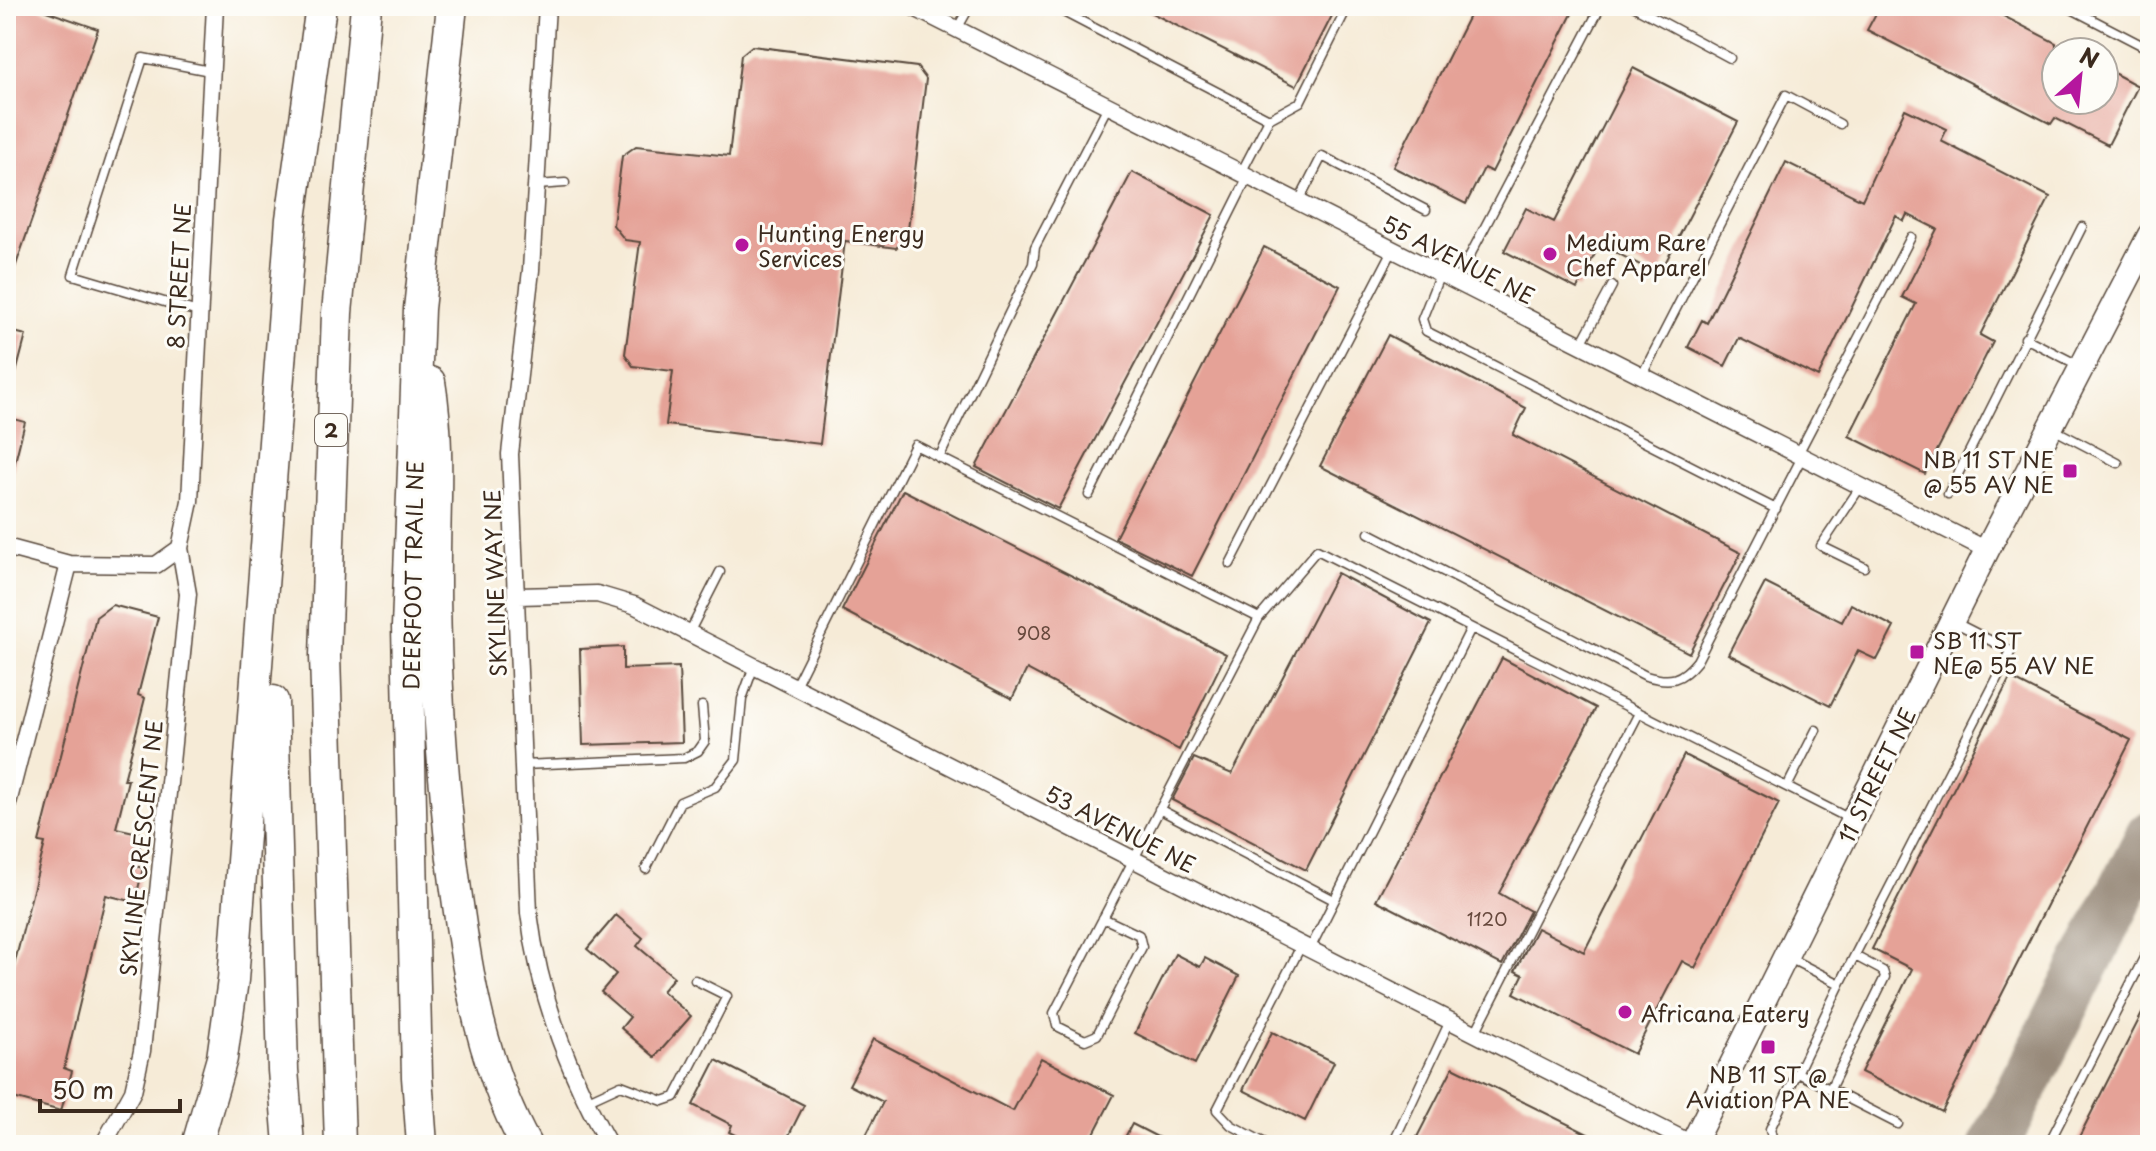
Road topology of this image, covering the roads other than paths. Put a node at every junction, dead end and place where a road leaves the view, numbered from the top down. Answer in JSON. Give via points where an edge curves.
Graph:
{"nodes":[{"id":1,"x":215,"y":6,"type":"edge"},
{"id":2,"x":321,"y":6,"type":"edge"},
{"id":3,"x":366,"y":6,"type":"edge"},
{"id":4,"x":452,"y":6,"type":"edge"},
{"id":5,"x":547,"y":6,"type":"edge"},
{"id":6,"x":911,"y":6,"type":"edge"},
{"id":7,"x":970,"y":6,"type":"edge"},
{"id":8,"x":1052,"y":6,"type":"edge"},
{"id":9,"x":1348,"y":6,"type":"edge"},
{"id":10,"x":1601,"y":6,"type":"edge"},
{"id":11,"x":1633,"y":6,"type":"edge"},
{"id":12,"x":2066,"y":6,"type":"edge"},
{"id":13,"x":957,"y":29,"type":"junction"},
{"id":14,"x":2147,"y":48,"type":"dead end"},
{"id":15,"x":1730,"y":58,"type":"dead end"},
{"id":16,"x":210,"y":71,"type":"junction"},
{"id":17,"x":1108,"y":106,"type":"junction"},
{"id":18,"x":1269,"y":119,"type":"junction"},
{"id":19,"x":1840,"y":124,"type":"dead end"},
{"id":20,"x":1245,"y":175,"type":"junction"},
{"id":21,"x":565,"y":183,"type":"dead end"},
{"id":22,"x":536,"y":185,"type":"junction"},
{"id":23,"x":1299,"y":202,"type":"junction"},
{"id":24,"x":1426,"y":210,"type":"dead end"},
{"id":25,"x":291,"y":219,"type":"junction"},
{"id":26,"x":2082,"y":227,"type":"dead end"},
{"id":27,"x":2150,"y":235,"type":"edge"},
{"id":28,"x":1911,"y":237,"type":"dead end"},
{"id":29,"x":1393,"y":250,"type":"junction"},
{"id":30,"x":1441,"y":274,"type":"junction"},
{"id":31,"x":1456,"y":282,"type":"junction"},
{"id":32,"x":1612,"y":286,"type":"dead end"},
{"id":33,"x":419,"y":309,"type":"junction"},
{"id":34,"x":198,"y":312,"type":"junction"},
{"id":35,"x":2025,"y":338,"type":"junction"},
{"id":36,"x":1581,"y":345,"type":"junction"},
{"id":37,"x":2082,"y":367,"type":"junction"},
{"id":38,"x":1642,"y":376,"type":"junction"},
{"id":39,"x":2051,"y":428,"type":"junction"},
{"id":40,"x":1800,"y":456,"type":"junction"},
{"id":41,"x":939,"y":458,"type":"junction"},
{"id":42,"x":2118,"y":463,"type":"dead end"},
{"id":43,"x":1861,"y":486,"type":"junction"},
{"id":44,"x":1948,"y":494,"type":"dead end"},
{"id":45,"x":1089,"y":495,"type":"dead end"},
{"id":46,"x":1776,"y":509,"type":"junction"},
{"id":47,"x":1369,"y":533,"type":"dead end"},
{"id":48,"x":6,"y":547,"type":"edge"},
{"id":49,"x":180,"y":548,"type":"junction"},
{"id":50,"x":1987,"y":550,"type":"junction"},
{"id":51,"x":69,"y":564,"type":"junction"},
{"id":52,"x":1230,"y":564,"type":"dead end"},
{"id":53,"x":1864,"y":567,"type":"dead end"},
{"id":54,"x":720,"y":572,"type":"dead end"},
{"id":55,"x":518,"y":596,"type":"junction"},
{"id":56,"x":1259,"y":618,"type":"junction"},
{"id":57,"x":1952,"y":621,"type":"junction"},
{"id":58,"x":1471,"y":628,"type":"junction"},
{"id":59,"x":689,"y":633,"type":"junction"},
{"id":60,"x":754,"y":665,"type":"junction"},
{"id":61,"x":795,"y":686,"type":"junction"},
{"id":62,"x":702,"y":706,"type":"dead end"},
{"id":63,"x":1639,"y":713,"type":"junction"},
{"id":64,"x":1816,"y":730,"type":"dead end"},
{"id":65,"x":522,"y":765,"type":"junction"},
{"id":66,"x":1787,"y":787,"type":"junction"},
{"id":67,"x":1159,"y":809,"type":"junction"},
{"id":68,"x":6,"y":811,"type":"edge"},
{"id":69,"x":1853,"y":821,"type":"junction"},
{"id":70,"x":1133,"y":859,"type":"junction"},
{"id":71,"x":646,"y":869,"type":"dead end"},
{"id":72,"x":1334,"y":900,"type":"junction"},
{"id":73,"x":1103,"y":918,"type":"junction"},
{"id":74,"x":2150,"y":946,"type":"edge"},
{"id":75,"x":1306,"y":947,"type":"junction"},
{"id":76,"x":1786,"y":956,"type":"junction"},
{"id":77,"x":1855,"y":956,"type":"junction"},
{"id":78,"x":695,"y":980,"type":"dead end"},
{"id":79,"x":1840,"y":984,"type":"junction"},
{"id":80,"x":1450,"y":1020,"type":"junction"},
{"id":81,"x":1475,"y":1033,"type":"junction"},
{"id":82,"x":1798,"y":1073,"type":"junction"},
{"id":83,"x":1830,"y":1089,"type":"junction"},
{"id":84,"x":585,"y":1102,"type":"junction"},
{"id":85,"x":1898,"y":1124,"type":"dead end"},
{"id":86,"x":103,"y":1145,"type":"edge"},
{"id":87,"x":197,"y":1145,"type":"edge"},
{"id":88,"x":289,"y":1145,"type":"edge"},
{"id":89,"x":340,"y":1145,"type":"edge"},
{"id":90,"x":422,"y":1145,"type":"edge"},
{"id":91,"x":526,"y":1145,"type":"edge"},
{"id":92,"x":609,"y":1145,"type":"edge"},
{"id":93,"x":1269,"y":1145,"type":"edge"},
{"id":94,"x":1392,"y":1145,"type":"edge"},
{"id":95,"x":1693,"y":1145,"type":"edge"},
{"id":96,"x":1774,"y":1145,"type":"edge"},
{"id":97,"x":2048,"y":1145,"type":"edge"}],
"edges":[{"from":1,"to":16,"type":"street","name":"8 STREET NE"},
{"from":2,"to":25,"type":"highway"},
{"from":3,"to":89,"type":"highway","number":"2","via":[[337,313],[325,656]]},
{"from":4,"to":33,"type":"highway","name":"DEERFOOT TRAIL NE"},
{"from":5,"to":22,"type":"street","name":"SKYLINE WAY NE"},
{"from":6,"to":13,"type":"street","name":"55 AVENUE NE"},
{"from":7,"to":13,"type":"lane"},
{"from":8,"to":18,"type":"lane"},
{"from":9,"to":18,"type":"lane","via":[[1300,102]]},
{"from":10,"to":31,"type":"lane"},
{"from":11,"to":15,"type":"lane"},
{"from":12,"to":14,"type":"lane"},
{"from":13,"to":17,"type":"street","name":"55 AVENUE NE"},
{"from":16,"to":34,"type":"street","name":"8 STREET NE"},
{"from":16,"to":34,"type":"lane","via":[[143,58],[73,275]]},
{"from":17,"to":20,"type":"street","name":"55 AVENUE NE"},
{"from":17,"to":41,"type":"lane","via":[[1035,247],[1033,264]]},
{"from":18,"to":20,"type":"lane"},
{"from":19,"to":38,"type":"lane","via":[[1786,95]]},
{"from":20,"to":23,"type":"street","name":"55 AVENUE NE"},
{"from":20,"to":45,"type":"lane"},
{"from":21,"to":22,"type":"lane"},
{"from":22,"to":55,"type":"street","name":"SKYLINE WAY NE","via":[[510,454]]},
{"from":23,"to":24,"type":"lane","via":[[1322,156]]},
{"from":23,"to":29,"type":"street","name":"55 AVENUE NE"},
{"from":25,"to":87,"type":"highway","via":[[233,980],[222,1058]]},
{"from":25,"to":88,"type":"highway","via":[[272,643]]},
{"from":26,"to":35,"type":"lane"},
{"from":27,"to":37,"type":"street","name":"11 STREET NE"},
{"from":28,"to":40,"type":"lane"},
{"from":29,"to":30,"type":"street","name":"55 AVENUE NE"},
{"from":29,"to":52,"type":"lane"},
{"from":30,"to":31,"type":"street","name":"55 AVENUE NE"},
{"from":30,"to":46,"type":"lane","via":[[1425,307],[1426,331]]},
{"from":31,"to":36,"type":"street","name":"55 AVENUE NE"},
{"from":32,"to":36,"type":"lane"},
{"from":33,"to":90,"type":"highway","name":"DEERFOOT TRAIL NE","via":[[407,627]]},
{"from":33,"to":91,"type":"highway","via":[[436,418],[438,688],[460,927],[491,1060]]},
{"from":34,"to":49,"type":"street","name":"8 STREET NE","via":[[190,501]]},
{"from":35,"to":37,"type":"lane"},
{"from":35,"to":44,"type":"lane"},
{"from":36,"to":38,"type":"street","name":"55 AVENUE NE"},
{"from":37,"to":39,"type":"street","name":"11 STREET NE"},
{"from":38,"to":40,"type":"street","name":"55 AVENUE NE"},
{"from":39,"to":42,"type":"lane"},
{"from":39,"to":50,"type":"street","name":"11 STREET NE"},
{"from":40,"to":43,"type":"street","name":"55 AVENUE NE"},
{"from":40,"to":46,"type":"lane"},
{"from":41,"to":56,"type":"lane"},
{"from":41,"to":61,"type":"lane","via":[[915,445]]},
{"from":43,"to":50,"type":"street","name":"55 AVENUE NE"},
{"from":43,"to":53,"type":"lane","via":[[1821,546]]},
{"from":46,"to":47,"type":"lane","via":[[1697,661],[1685,676],[1667,682],[1646,676]]},
{"from":48,"to":51,"type":"street"},
{"from":49,"to":51,"type":"street","via":[[156,565]]},
{"from":49,"to":86,"type":"street","name":"SKYLINE CRESCENT NE","via":[[188,594],[142,1051],[133,1091]]},
{"from":50,"to":57,"type":"street","name":"11 STREET NE"},
{"from":51,"to":68,"type":"street"},
{"from":54,"to":59,"type":"lane"},
{"from":55,"to":59,"type":"street","name":"53 AVENUE NE","via":[[597,594],[634,605]]},
{"from":55,"to":65,"type":"street","name":"SKYLINE WAY NE"},
{"from":56,"to":58,"type":"lane","via":[[1317,550]]},
{"from":56,"to":67,"type":"lane"},
{"from":57,"to":69,"type":"street","name":"11 STREET NE"},
{"from":57,"to":77,"type":"lane","via":[[2011,651]]},
{"from":58,"to":63,"type":"lane"},
{"from":58,"to":72,"type":"lane"},
{"from":59,"to":60,"type":"street","name":"53 AVENUE NE"},
{"from":60,"to":61,"type":"street","name":"53 AVENUE NE"},
{"from":60,"to":71,"type":"lane","via":[[742,699],[736,760],[715,787],[680,802]]},
{"from":61,"to":70,"type":"street","name":"53 AVENUE NE"},
{"from":62,"to":65,"type":"lane","via":[[705,741],[684,758]]},
{"from":63,"to":66,"type":"lane"},
{"from":63,"to":81,"type":"lane"},
{"from":64,"to":66,"type":"lane"},
{"from":65,"to":84,"type":"street","name":"SKYLINE WAY NE","via":[[532,941],[547,1000]]},
{"from":66,"to":69,"type":"lane"},
{"from":67,"to":70,"type":"lane"},
{"from":67,"to":72,"type":"lane"},
{"from":69,"to":76,"type":"street","name":"11 STREET NE"},
{"from":70,"to":73,"type":"lane"},
{"from":70,"to":75,"type":"street","name":"53 AVENUE NE"},
{"from":72,"to":75,"type":"lane"},
{"from":73,"to":73,"type":"lane","via":[[1054,1013],[1057,1026],[1085,1040],[1097,1035],[1142,947],[1139,935]]},
{"from":74,"to":97,"type":"lane"},
{"from":75,"to":80,"type":"street","name":"53 AVENUE NE"},
{"from":75,"to":93,"type":"lane","via":[[1217,1110],[1231,1125]]},
{"from":76,"to":79,"type":"lane"},
{"from":76,"to":95,"type":"street","name":"11 STREET NE"},
{"from":77,"to":79,"type":"lane"},
{"from":77,"to":83,"type":"lane","via":[[1885,977]]},
{"from":78,"to":84,"type":"lane","via":[[727,996],[675,1097],[663,1101],[621,1085]]},
{"from":79,"to":82,"type":"lane"},
{"from":80,"to":81,"type":"street","name":"53 AVENUE NE"},
{"from":80,"to":94,"type":"lane"},
{"from":81,"to":95,"type":"street","name":"53 AVENUE NE"},
{"from":82,"to":83,"type":"lane"},
{"from":82,"to":96,"type":"lane","via":[[1770,1129]]},
{"from":83,"to":85,"type":"lane"},
{"from":84,"to":92,"type":"street","name":"SKYLINE WAY NE"}]}
